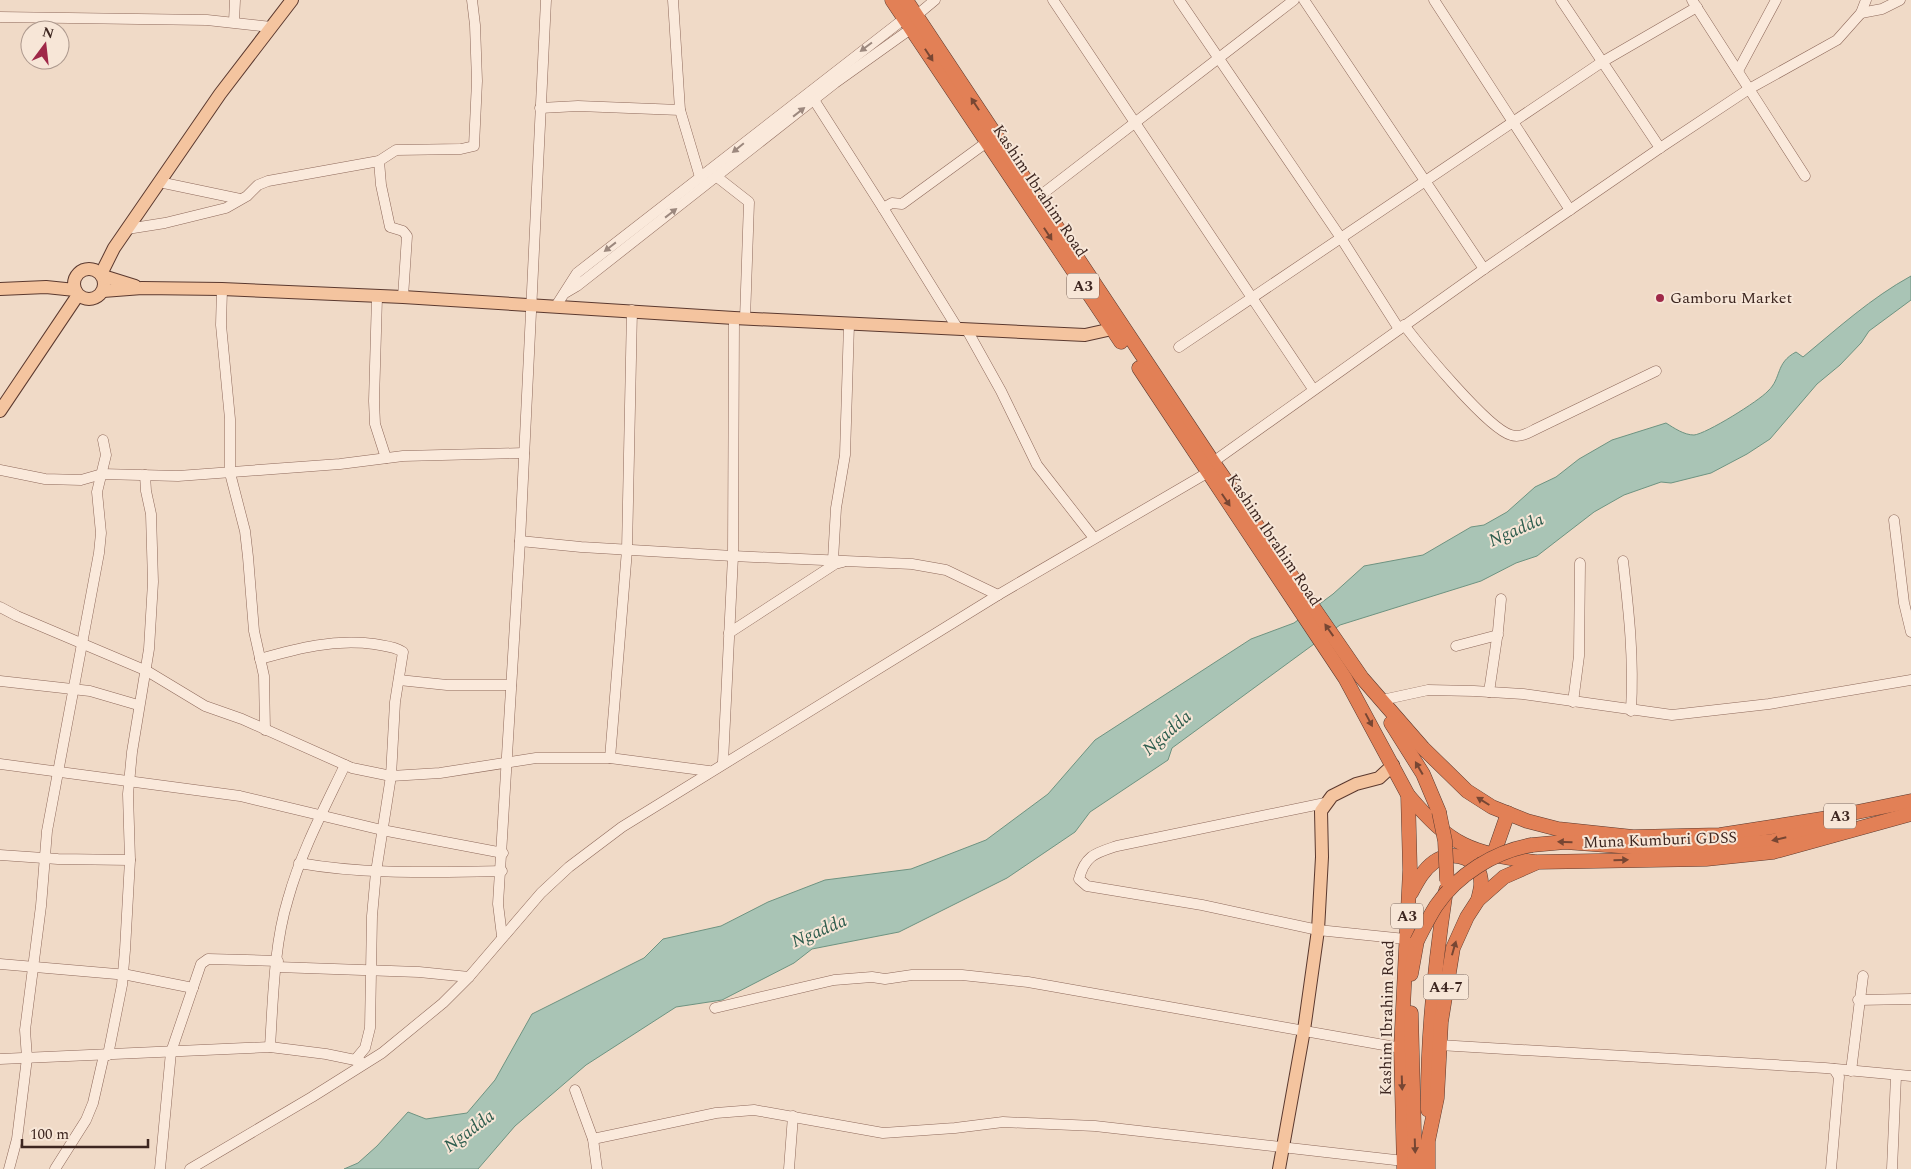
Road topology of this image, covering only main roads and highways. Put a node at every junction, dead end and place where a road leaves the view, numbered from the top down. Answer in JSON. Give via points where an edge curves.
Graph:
{"nodes":[{"id":1,"x":292,"y":0,"type":"edge"},
{"id":2,"x":892,"y":0,"type":"edge"},
{"id":3,"x":906,"y":0,"type":"edge"},
{"id":4,"x":910,"y":21,"type":"junction"},
{"id":5,"x":1034,"y":201,"type":"junction"},
{"id":6,"x":114,"y":248,"type":"junction"},
{"id":7,"x":89,"y":268,"type":"junction"},
{"id":8,"x":76,"y":275,"type":"junction"},
{"id":9,"x":102,"y":275,"type":"junction"},
{"id":10,"x":46,"y":287,"type":"junction"},
{"id":11,"x":142,"y":288,"type":"junction"},
{"id":12,"x":0,"y":289,"type":"edge"},
{"id":13,"x":103,"y":291,"type":"junction"},
{"id":14,"x":81,"y":295,"type":"junction"},
{"id":15,"x":1112,"y":329,"type":"junction"},
{"id":16,"x":0,"y":411,"type":"edge"},
{"id":17,"x":1210,"y":467,"type":"junction"},
{"id":18,"x":1355,"y":675,"type":"junction"},
{"id":19,"x":1393,"y":765,"type":"junction"},
{"id":20,"x":1408,"y":795,"type":"junction"},
{"id":21,"x":1911,"y":803,"type":"edge"},
{"id":22,"x":1508,"y":813,"type":"junction"},
{"id":23,"x":1911,"y":814,"type":"edge"},
{"id":24,"x":1527,"y":821,"type":"joint"},
{"id":25,"x":1493,"y":856,"type":"junction"},
{"id":26,"x":1554,"y":861,"type":"joint"},
{"id":27,"x":1538,"y":862,"type":"junction"},
{"id":28,"x":1478,"y":900,"type":"junction"},
{"id":29,"x":1408,"y":901,"type":"junction"},
{"id":30,"x":1411,"y":940,"type":"junction"},
{"id":31,"x":1428,"y":1141,"type":"junction"},
{"id":32,"x":1408,"y":1166,"type":"edge"},
{"id":33,"x":1279,"y":1169,"type":"edge"},
{"id":34,"x":1428,"y":1169,"type":"edge"}],
"edges":[{"from":1,"to":6,"type":"main road","via":[[220,94]]},
{"from":2,"to":4,"type":"highway","name":"Kashim Ibrahim Road","number":"A3"},
{"from":3,"to":4,"type":"highway","name":"Kashim Ibrahim Road","number":"A3"},
{"from":5,"to":4,"type":"highway","name":"Kashim Ibrahim Road","number":"A3","one_way":true},
{"from":4,"to":5,"type":"highway","name":"Kashim Ibrahim Road","number":"A3","one_way":true,"via":[[987,142]]},
{"from":5,"to":15,"type":"highway","name":"Kashim Ibrahim Road","number":"A3","one_way":true},
{"from":5,"to":17,"type":"highway","name":"Kashim Ibrahim Road","number":"A3"},
{"from":6,"to":7,"type":"main road"},
{"from":6,"to":9,"type":"main road"},
{"from":7,"to":8,"type":"main road"},
{"from":7,"to":9,"type":"main road"},
{"from":8,"to":10,"type":"main road"},
{"from":8,"to":14,"type":"main road","via":[[73,285]]},
{"from":9,"to":11,"type":"main road"},
{"from":9,"to":13,"type":"main road"},
{"from":10,"to":12,"type":"main road"},
{"from":10,"to":14,"type":"main road"},
{"from":11,"to":13,"type":"main road"},
{"from":11,"to":15,"type":"main road","via":[[403,297],[1085,335]]},
{"from":13,"to":14,"type":"main road","via":[[100,295]]},
{"from":14,"to":16,"type":"main road"},
{"from":15,"to":17,"type":"highway","name":"Kashim Ibrahim Road","number":"A3"},
{"from":17,"to":18,"type":"highway","name":"Kashim Ibrahim Road","number":"A3"},
{"from":18,"to":19,"type":"highway","name":"Kashim Ibrahim Road","number":"A3","one_way":true},
{"from":22,"to":18,"type":"highway","name":"Kashim Ibrahim Road","number":"A3","one_way":true,"via":[[1492,807],[1455,781]]},
{"from":31,"to":18,"type":"highway","number":"A4-7","one_way":true,"bridge":true,"via":[[1428,1052],[1437,947],[1447,881],[1445,841],[1439,812],[1423,774]]},
{"from":19,"to":20,"type":"highway","name":"Kashim Ibrahim Road","number":"A3"},
{"from":19,"to":33,"type":"main road","via":[[1379,778],[1356,784],[1332,796],[1321,811],[1318,930]]},
{"from":20,"to":25,"type":"highway","via":[[1431,823],[1459,844]]},
{"from":20,"to":29,"type":"highway","name":"Kashim Ibrahim Road","number":"A3"},
{"from":21,"to":24,"type":"highway","name":"Muna Kumburi GDSS","number":"A3","via":[[1720,835],[1633,837]]},
{"from":21,"to":30,"type":"highway","number":"A3","one_way":true,"bridge":true,"via":[[1773,841],[1706,848],[1646,848],[1565,842],[1515,848],[1494,857],[1454,885]]},
{"from":22,"to":24,"type":"highway","name":"Kashim Ibrahim Road","number":"A3"},
{"from":22,"to":25,"type":"highway"},
{"from":26,"to":23,"type":"highway","name":"Muna Kumburi GDSS","number":"A3","one_way":true,"via":[[1706,859],[1773,852]]},
{"from":25,"to":27,"type":"highway"},
{"from":26,"to":27,"type":"highway","number":"A4-7"},
{"from":27,"to":28,"type":"highway","number":"A4-7","via":[[1504,876]]},
{"from":28,"to":29,"type":"highway","via":[[1479,872],[1472,861],[1459,854],[1451,854],[1426,869]]},
{"from":31,"to":28,"type":"highway","number":"A4-7","one_way":true,"via":[[1437,1098],[1444,996],[1453,948]]},
{"from":29,"to":30,"type":"highway","name":"Kashim Ibrahim Road","number":"A3"},
{"from":30,"to":32,"type":"highway","number":"A4-7","one_way":true},
{"from":30,"to":32,"type":"highway","name":"Kashim Ibrahim Road","number":"A3","one_way":true,"via":[[1401,1048]]},
{"from":31,"to":34,"type":"highway","number":"A4-7"}]}
